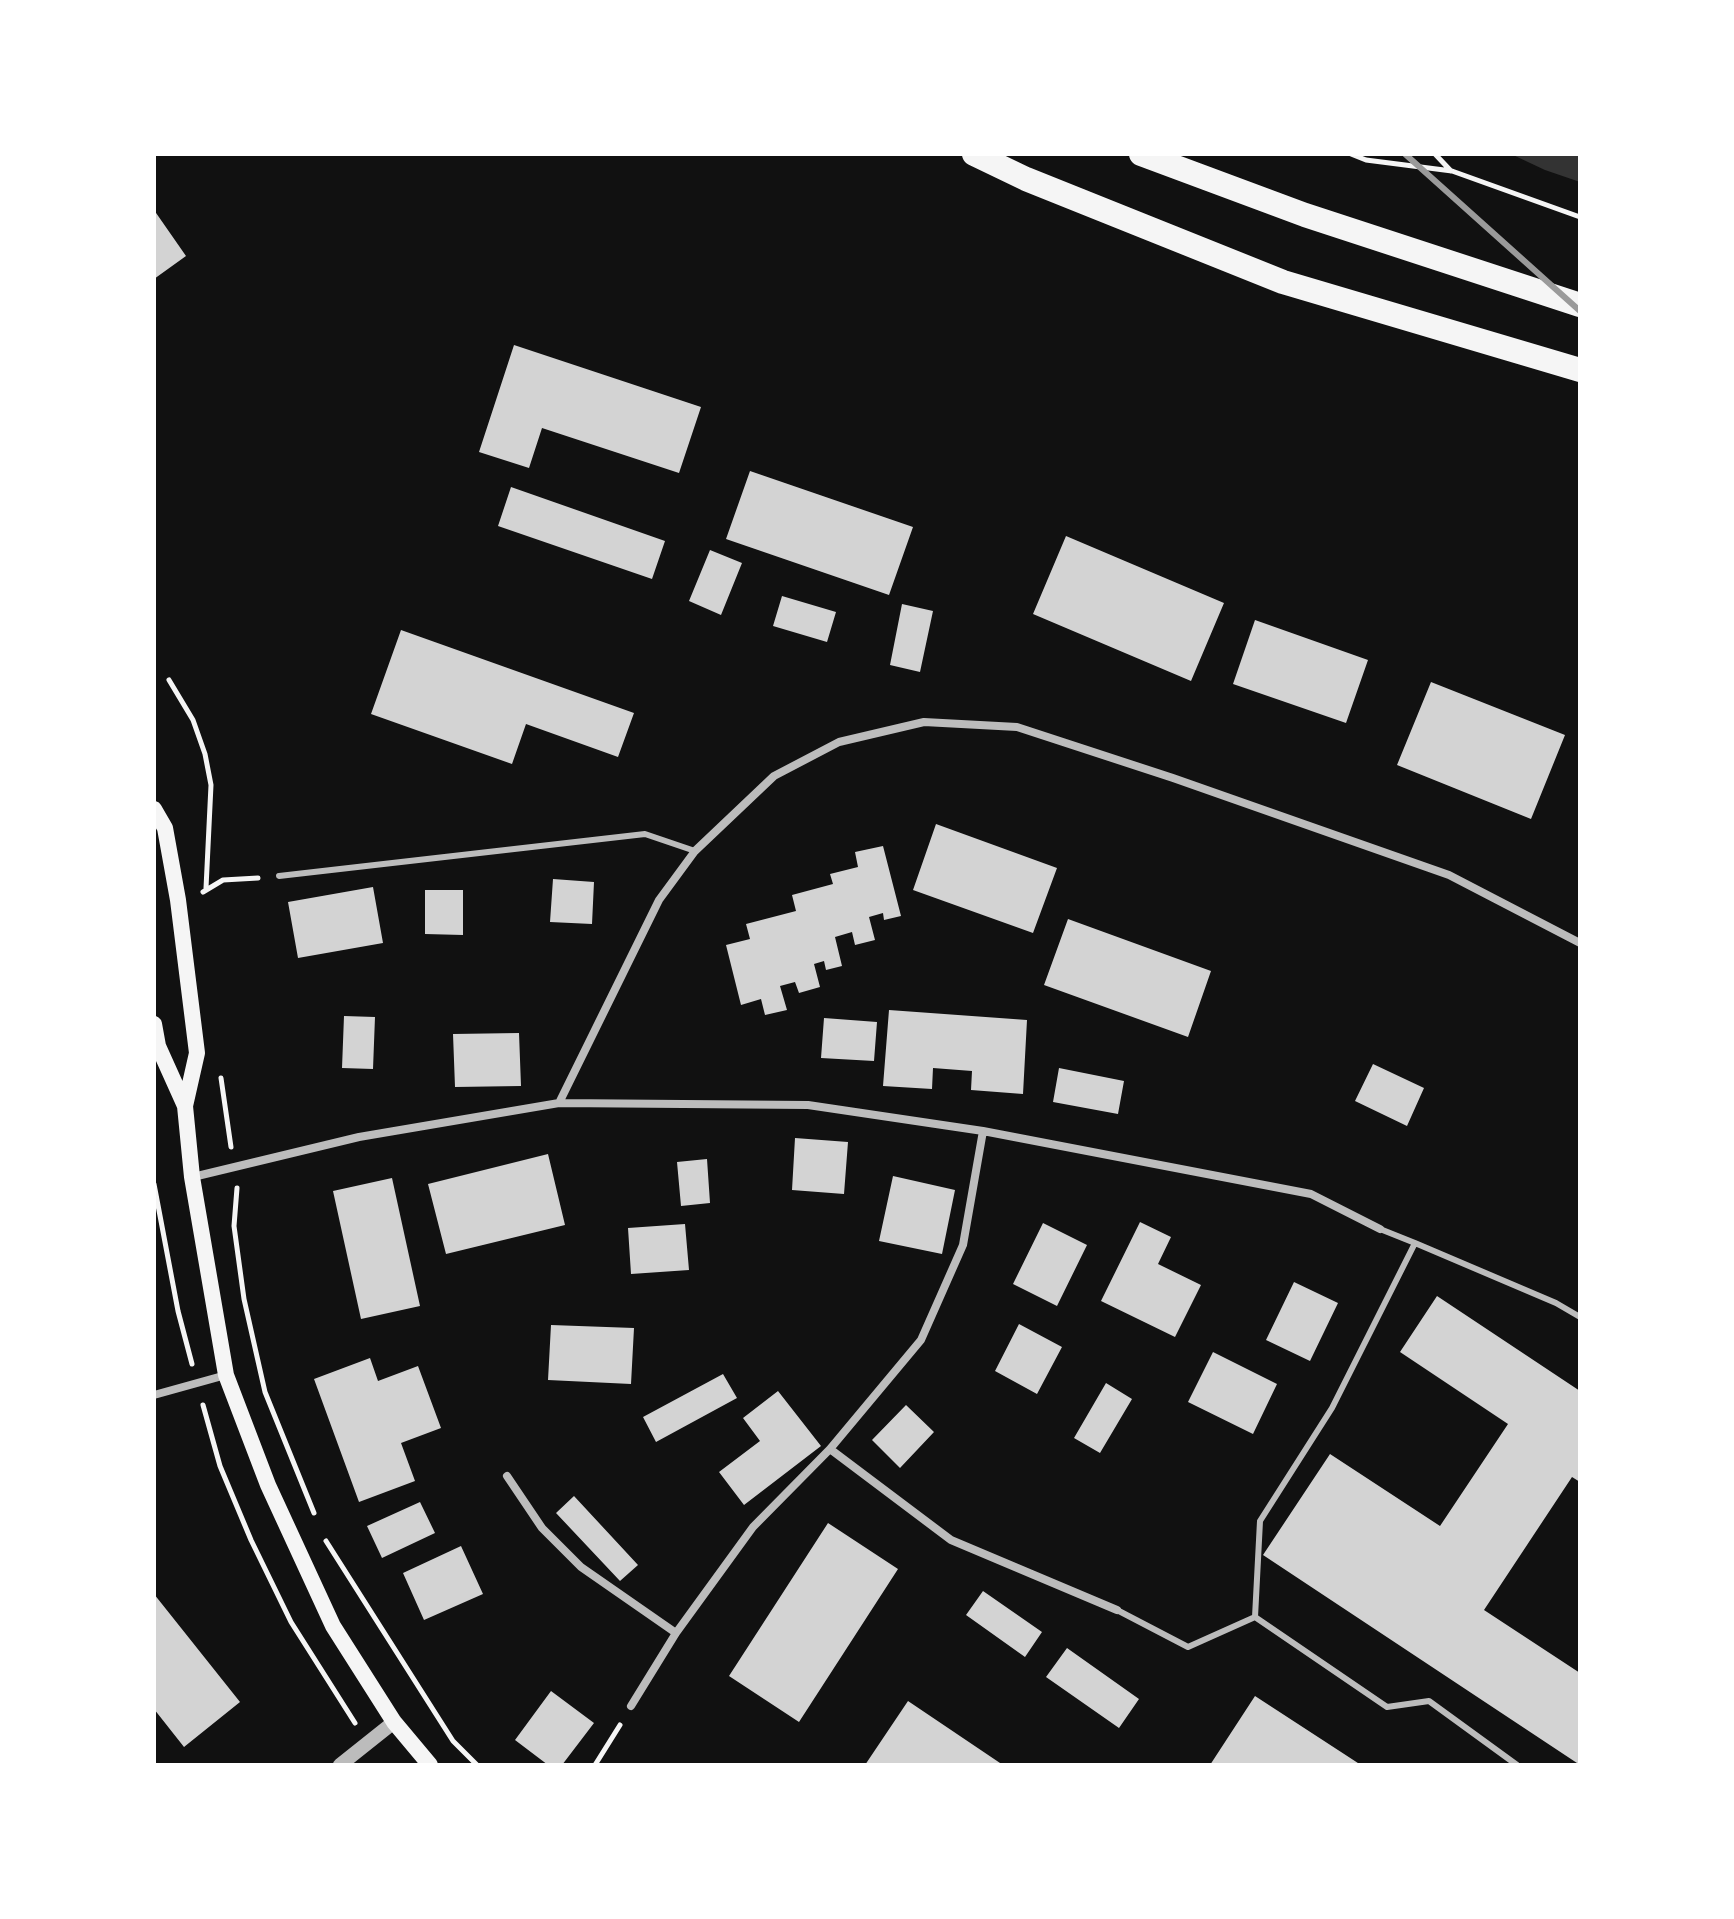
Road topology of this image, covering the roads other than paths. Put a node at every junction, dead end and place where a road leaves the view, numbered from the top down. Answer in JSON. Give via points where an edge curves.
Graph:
{"nodes":[{"id":1,"x":974,"y":154,"type":"edge"},
{"id":2,"x":1141,"y":154,"type":"edge"},
{"id":3,"x":1580,"y":305,"type":"edge"},
{"id":4,"x":1580,"y":370,"type":"edge"},
{"id":5,"x":154,"y":809,"type":"edge"},
{"id":6,"x":695,"y":851,"type":"junction"},
{"id":7,"x":279,"y":876,"type":"road end"},
{"id":8,"x":1580,"y":943,"type":"edge"},
{"id":9,"x":154,"y":1024,"type":"edge"},
{"id":10,"x":559,"y":1103,"type":"junction"},
{"id":11,"x":185,"y":1106,"type":"junction"},
{"id":12,"x":983,"y":1131,"type":"junction"},
{"id":13,"x":192,"y":1177,"type":"junction"},
{"id":14,"x":1380,"y":1229,"type":"joint"},
{"id":15,"x":1415,"y":1243,"type":"junction"},
{"id":16,"x":1580,"y":1317,"type":"edge"},
{"id":17,"x":226,"y":1375,"type":"junction"},
{"id":18,"x":154,"y":1395,"type":"edge"},
{"id":19,"x":830,"y":1449,"type":"junction"},
{"id":20,"x":507,"y":1476,"type":"dead end"},
{"id":21,"x":1117,"y":1610,"type":"joint"},
{"id":22,"x":1255,"y":1617,"type":"junction"},
{"id":23,"x":676,"y":1633,"type":"junction"},
{"id":24,"x":631,"y":1706,"type":"road end"},
{"id":25,"x":394,"y":1722,"type":"junction"},
{"id":26,"x":340,"y":1765,"type":"edge"},
{"id":27,"x":430,"y":1765,"type":"edge"},
{"id":28,"x":1517,"y":1765,"type":"edge"}],
"edges":[{"from":1,"to":4,"type":"highway","via":[[1283,282]]},
{"from":2,"to":3,"type":"highway","via":[[1305,215]]},
{"from":5,"to":11,"type":"main road","via":[[165,828],[178,900],[197,1053]]},
{"from":6,"to":7,"type":"lane","via":[[645,834]]},
{"from":6,"to":8,"type":"street","via":[[774,776],[839,742],[924,722],[1017,727],[1449,875]]},
{"from":6,"to":10,"type":"street","via":[[659,900]]},
{"from":9,"to":11,"type":"main road","via":[[158,1046]]},
{"from":10,"to":12,"type":"street","via":[[808,1105]]},
{"from":10,"to":13,"type":"street","via":[[359,1137]]},
{"from":11,"to":13,"type":"main road"},
{"from":12,"to":14,"type":"street","via":[[1311,1194]]},
{"from":12,"to":19,"type":"street","via":[[963,1245],[921,1340]]},
{"from":13,"to":17,"type":"main road"},
{"from":14,"to":15,"type":"lane"},
{"from":15,"to":16,"type":"lane"},
{"from":15,"to":22,"type":"lane","via":[[1332,1408],[1260,1521]]},
{"from":17,"to":18,"type":"street"},
{"from":17,"to":25,"type":"main road","via":[[268,1485],[333,1626]]},
{"from":19,"to":21,"type":"street","via":[[951,1540]]},
{"from":19,"to":23,"type":"street","via":[[753,1527]]},
{"from":20,"to":23,"type":"street","via":[[542,1528],[581,1567]]},
{"from":21,"to":22,"type":"lane","via":[[1188,1647]]},
{"from":22,"to":28,"type":"lane","via":[[1387,1707],[1429,1701]]},
{"from":23,"to":24,"type":"street"},
{"from":25,"to":26,"type":"street"},
{"from":25,"to":27,"type":"main road"}]}
